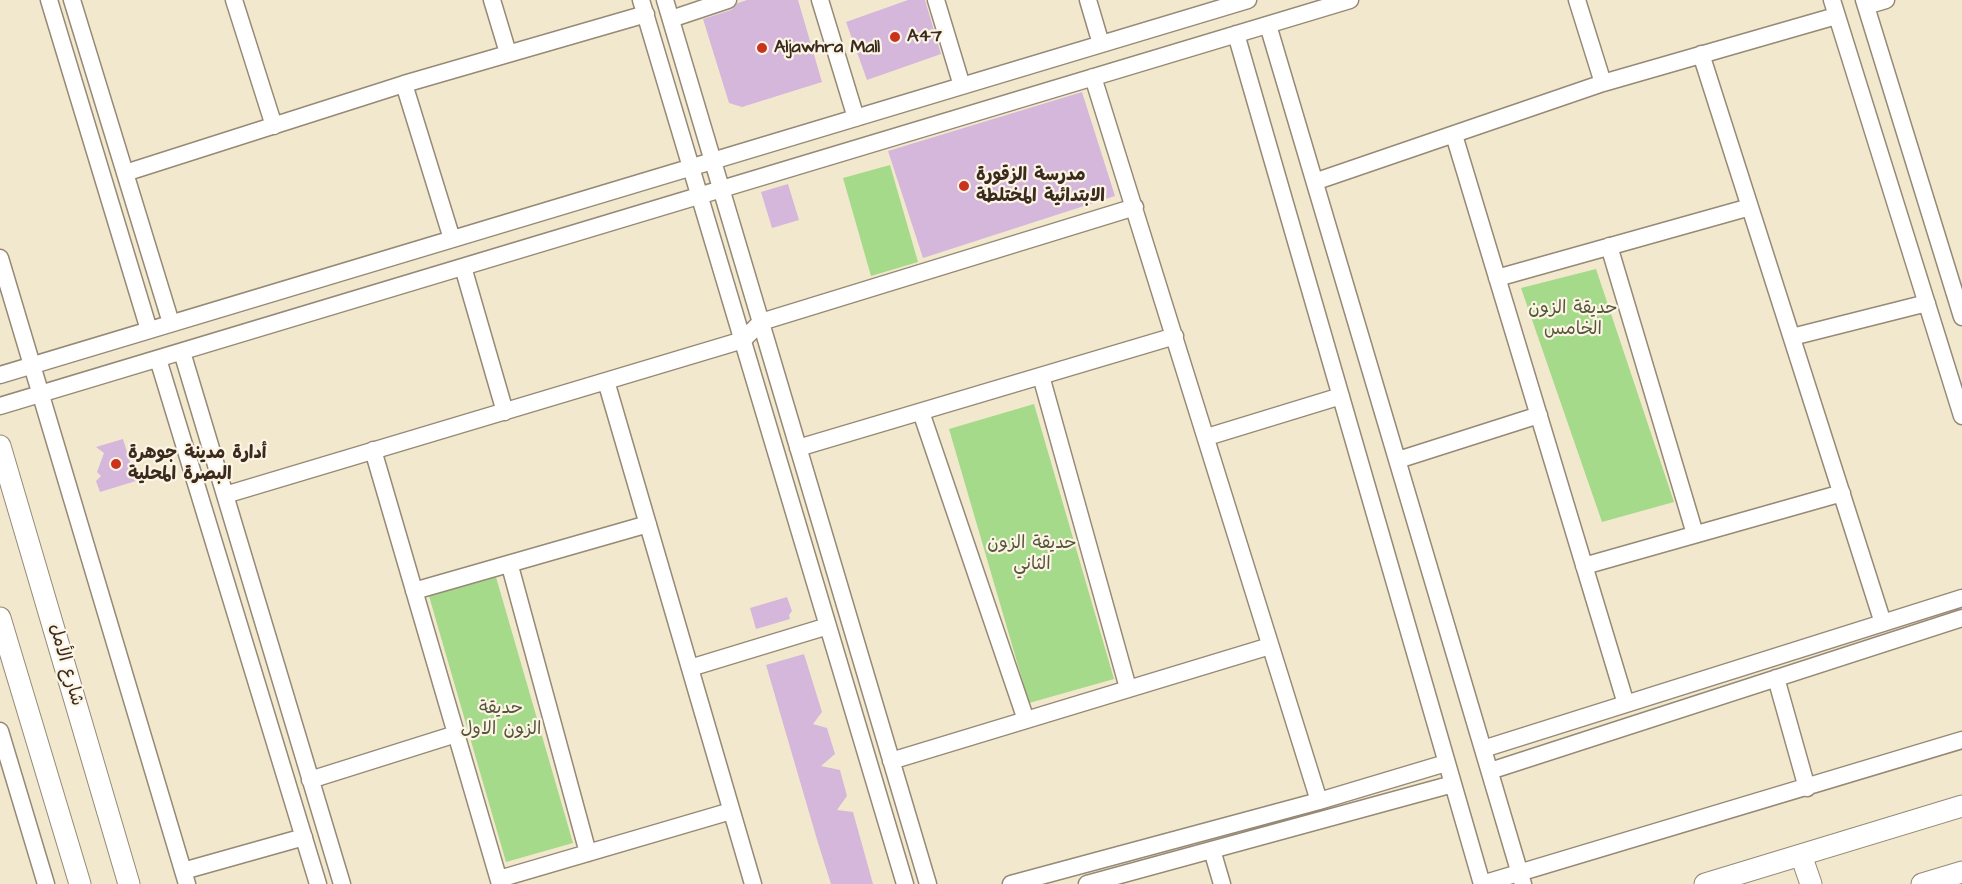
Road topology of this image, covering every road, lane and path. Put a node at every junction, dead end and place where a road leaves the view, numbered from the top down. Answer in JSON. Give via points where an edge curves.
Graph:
{"nodes":[{"id":1,"x":49,"y":0,"type":"edge"},
{"id":2,"x":72,"y":0,"type":"edge"},
{"id":3,"x":234,"y":0,"type":"edge"},
{"id":4,"x":492,"y":0,"type":"edge"},
{"id":5,"x":665,"y":0,"type":"edge"},
{"id":6,"x":728,"y":0,"type":"edge"},
{"id":7,"x":820,"y":0,"type":"edge"},
{"id":8,"x":936,"y":0,"type":"edge"},
{"id":9,"x":1088,"y":0,"type":"edge"},
{"id":10,"x":1248,"y":0,"type":"edge"},
{"id":11,"x":1350,"y":0,"type":"edge"},
{"id":12,"x":1577,"y":0,"type":"edge"},
{"id":13,"x":1886,"y":0,"type":"edge"},
{"id":14,"x":1865,"y":3,"type":"edge"},
{"id":15,"x":643,"y":7,"type":"edge"},
{"id":16,"x":1834,"y":8,"type":"edge"},
{"id":17,"x":671,"y":19,"type":"junction"},
{"id":18,"x":1268,"y":25,"type":"junction"},
{"id":19,"x":1236,"y":34,"type":"junction"},
{"id":20,"x":1101,"y":44,"type":"junction"},
{"id":21,"x":508,"y":53,"type":"junction"},
{"id":22,"x":1701,"y":54,"type":"junction"},
{"id":23,"x":1094,"y":77,"type":"junction"},
{"id":24,"x":1603,"y":83,"type":"junction"},
{"id":25,"x":404,"y":84,"type":"junction"},
{"id":26,"x":962,"y":86,"type":"junction"},
{"id":27,"x":856,"y":118,"type":"junction"},
{"id":28,"x":274,"y":126,"type":"junction"},
{"id":29,"x":1454,"y":135,"type":"junction"},
{"id":30,"x":713,"y":161,"type":"junction"},
{"id":31,"x":691,"y":167,"type":"junction"},
{"id":32,"x":125,"y":173,"type":"junction"},
{"id":33,"x":1317,"y":181,"type":"junction"},
{"id":34,"x":721,"y":189,"type":"junction"},
{"id":35,"x":700,"y":196,"type":"junction"},
{"id":36,"x":1135,"y":207,"type":"junction"},
{"id":37,"x":1750,"y":207,"type":"junction"},
{"id":38,"x":452,"y":239,"type":"junction"},
{"id":39,"x":1609,"y":246,"type":"junction"},
{"id":40,"x":0,"y":258,"type":"edge"},
{"id":41,"x":463,"y":267,"type":"junction"},
{"id":42,"x":1497,"y":278,"type":"junction"},
{"id":43,"x":1958,"y":290,"type":"edge"},
{"id":44,"x":1927,"y":303,"type":"junction"},
{"id":45,"x":1962,"y":317,"type":"edge"},
{"id":46,"x":761,"y":322,"type":"junction"},
{"id":47,"x":171,"y":323,"type":"junction"},
{"id":48,"x":149,"y":330,"type":"junction"},
{"id":49,"x":1175,"y":336,"type":"junction"},
{"id":50,"x":1792,"y":337,"type":"junction"},
{"id":51,"x":743,"y":340,"type":"junction"},
{"id":52,"x":182,"y":352,"type":"junction"},
{"id":53,"x":158,"y":359,"type":"junction"},
{"id":54,"x":32,"y":365,"type":"junction"},
{"id":55,"x":0,"y":375,"type":"edge"},
{"id":56,"x":1041,"y":376,"type":"junction"},
{"id":57,"x":606,"y":381,"type":"junction"},
{"id":58,"x":41,"y":394,"type":"junction"},
{"id":59,"x":1341,"y":396,"type":"junction"},
{"id":60,"x":0,"y":406,"type":"edge"},
{"id":61,"x":505,"y":412,"type":"junction"},
{"id":62,"x":921,"y":412,"type":"junction"},
{"id":63,"x":1539,"y":415,"type":"junction"},
{"id":64,"x":1962,"y":416,"type":"edge"},
{"id":65,"x":1207,"y":437,"type":"junction"},
{"id":66,"x":0,"y":446,"type":"edge"},
{"id":67,"x":798,"y":448,"type":"junction"},
{"id":68,"x":373,"y":450,"type":"junction"},
{"id":69,"x":1398,"y":460,"type":"junction"},
{"id":70,"x":1842,"y":493,"type":"junction"},
{"id":71,"x":225,"y":495,"type":"junction"},
{"id":72,"x":648,"y":524,"type":"junction"},
{"id":73,"x":1695,"y":534,"type":"junction"},
{"id":74,"x":510,"y":566,"type":"junction"},
{"id":75,"x":1584,"y":566,"type":"junction"},
{"id":76,"x":414,"y":591,"type":"junction"},
{"id":77,"x":1962,"y":598,"type":"edge"},
{"id":78,"x":0,"y":618,"type":"edge"},
{"id":79,"x":1962,"y":618,"type":"edge"},
{"id":80,"x":1883,"y":623,"type":"junction"},
{"id":81,"x":828,"y":626,"type":"junction"},
{"id":82,"x":1270,"y":646,"type":"junction"},
{"id":83,"x":690,"y":668,"type":"junction"},
{"id":84,"x":1776,"y":678,"type":"junction"},
{"id":85,"x":1128,"y":688,"type":"junction"},
{"id":86,"x":1626,"y":704,"type":"junction"},
{"id":87,"x":1026,"y":720,"type":"junction"},
{"id":88,"x":0,"y":731,"type":"edge"},
{"id":89,"x":456,"y":734,"type":"junction"},
{"id":90,"x":1962,"y":740,"type":"edge"},
{"id":91,"x":1483,"y":749,"type":"junction"},
{"id":92,"x":891,"y":761,"type":"junction"},
{"id":93,"x":1446,"y":763,"type":"junction"},
{"id":94,"x":1490,"y":771,"type":"junction"},
{"id":95,"x":6,"y":774,"type":"edge"},
{"id":96,"x":310,"y":780,"type":"junction"},
{"id":97,"x":1453,"y":784,"type":"junction"},
{"id":98,"x":1806,"y":788,"type":"junction"},
{"id":99,"x":1319,"y":801,"type":"junction"},
{"id":100,"x":1962,"y":806,"type":"edge"},
{"id":101,"x":731,"y":811,"type":"junction"},
{"id":102,"x":304,"y":837,"type":"junction"},
{"id":103,"x":1212,"y":850,"type":"junction"},
{"id":104,"x":588,"y":853,"type":"junction"},
{"id":105,"x":1802,"y":855,"type":"junction"},
{"id":106,"x":1962,"y":872,"type":"edge"},
{"id":107,"x":185,"y":877,"type":"edge"},
{"id":108,"x":1521,"y":879,"type":"edge"},
{"id":109,"x":499,"y":882,"type":"edge"},
{"id":110,"x":46,"y":884,"type":"edge"},
{"id":111,"x":80,"y":884,"type":"edge"},
{"id":112,"x":129,"y":884,"type":"edge"},
{"id":113,"x":318,"y":884,"type":"edge"},
{"id":114,"x":342,"y":884,"type":"edge"},
{"id":115,"x":753,"y":884,"type":"edge"},
{"id":116,"x":905,"y":884,"type":"edge"},
{"id":117,"x":928,"y":884,"type":"edge"},
{"id":118,"x":1011,"y":884,"type":"edge"},
{"id":119,"x":1087,"y":884,"type":"edge"},
{"id":120,"x":1222,"y":884,"type":"edge"},
{"id":121,"x":1482,"y":884,"type":"edge"},
{"id":122,"x":1705,"y":884,"type":"edge"},
{"id":123,"x":1811,"y":884,"type":"edge"},
{"id":124,"x":1922,"y":884,"type":"edge"}],
"edges":[{"from":1,"to":48,"type":"street"},
{"from":2,"to":32,"type":"street"},
{"from":3,"to":28,"type":"street"},
{"from":4,"to":21,"type":"street"},
{"from":5,"to":17,"type":"street"},
{"from":6,"to":17,"type":"street"},
{"from":7,"to":27,"type":"street"},
{"from":8,"to":26,"type":"street"},
{"from":9,"to":20,"type":"street"},
{"from":10,"to":20,"type":"street"},
{"from":11,"to":18,"type":"street"},
{"from":12,"to":24,"type":"street"},
{"from":13,"to":14,"type":"street"},
{"from":14,"to":43,"type":"street"},
{"from":15,"to":21,"type":"street"},
{"from":15,"to":31,"type":"street"},
{"from":16,"to":22,"type":"street"},
{"from":16,"to":44,"type":"street"},
{"from":17,"to":30,"type":"street"},
{"from":18,"to":19,"type":"street"},
{"from":18,"to":33,"type":"street"},
{"from":19,"to":23,"type":"street"},
{"from":19,"to":59,"type":"street"},
{"from":20,"to":26,"type":"street"},
{"from":21,"to":25,"type":"street"},
{"from":22,"to":24,"type":"street"},
{"from":22,"to":37,"type":"street"},
{"from":23,"to":34,"type":"street"},
{"from":23,"to":36,"type":"street"},
{"from":24,"to":29,"type":"street"},
{"from":25,"to":28,"type":"street"},
{"from":25,"to":38,"type":"street"},
{"from":26,"to":27,"type":"street"},
{"from":27,"to":30,"type":"street"},
{"from":28,"to":32,"type":"street"},
{"from":29,"to":33,"type":"street"},
{"from":29,"to":42,"type":"street"},
{"from":30,"to":31,"type":"street"},
{"from":30,"to":34,"type":"street"},
{"from":31,"to":35,"type":"street"},
{"from":31,"to":38,"type":"street"},
{"from":32,"to":47,"type":"street"},
{"from":33,"to":69,"type":"street"},
{"from":34,"to":35,"type":"street"},
{"from":34,"to":46,"type":"street"},
{"from":35,"to":41,"type":"street"},
{"from":35,"to":51,"type":"street"},
{"from":36,"to":46,"type":"street"},
{"from":36,"to":49,"type":"street"},
{"from":37,"to":39,"type":"street"},
{"from":37,"to":50,"type":"street"},
{"from":38,"to":47,"type":"street"},
{"from":39,"to":42,"type":"street"},
{"from":39,"to":73,"type":"street"},
{"from":40,"to":54,"type":"street"},
{"from":41,"to":52,"type":"street"},
{"from":41,"to":61,"type":"street"},
{"from":42,"to":63,"type":"street"},
{"from":43,"to":45,"type":"street"},
{"from":44,"to":50,"type":"street"},
{"from":44,"to":64,"type":"street"},
{"from":46,"to":51,"type":"street"},
{"from":46,"to":67,"type":"street"},
{"from":47,"to":48,"type":"street"},
{"from":48,"to":54,"type":"street"},
{"from":49,"to":56,"type":"street"},
{"from":49,"to":65,"type":"street"},
{"from":50,"to":70,"type":"street"},
{"from":51,"to":57,"type":"street"},
{"from":51,"to":81,"type":"street"},
{"from":52,"to":53,"type":"street"},
{"from":52,"to":71,"type":"street"},
{"from":53,"to":58,"type":"street"},
{"from":53,"to":102,"type":"street"},
{"from":54,"to":55,"type":"street"},
{"from":54,"to":58,"type":"street"},
{"from":56,"to":62,"type":"street"},
{"from":56,"to":85,"type":"street"},
{"from":57,"to":61,"type":"street"},
{"from":57,"to":72,"type":"street"},
{"from":58,"to":60,"type":"street"},
{"from":58,"to":107,"type":"street"},
{"from":59,"to":65,"type":"street"},
{"from":59,"to":93,"type":"street"},
{"from":61,"to":68,"type":"street"},
{"from":62,"to":67,"type":"street"},
{"from":62,"to":87,"type":"street"},
{"from":63,"to":69,"type":"street"},
{"from":63,"to":75,"type":"street"},
{"from":65,"to":82,"type":"street"},
{"from":66,"to":112,"type":"main road","name":"شارع الأمل"},
{"from":67,"to":92,"type":"street"},
{"from":68,"to":71,"type":"street"},
{"from":68,"to":76,"type":"street"},
{"from":69,"to":91,"type":"street"},
{"from":70,"to":73,"type":"street"},
{"from":70,"to":80,"type":"street"},
{"from":71,"to":96,"type":"street"},
{"from":72,"to":74,"type":"street"},
{"from":72,"to":83,"type":"street"},
{"from":73,"to":75,"type":"street"},
{"from":74,"to":76,"type":"street"},
{"from":74,"to":104,"type":"street"},
{"from":75,"to":86,"type":"street"},
{"from":76,"to":89,"type":"street"},
{"from":77,"to":80,"type":"street"},
{"from":78,"to":111,"type":"main road"},
{"from":79,"to":84,"type":"street"},
{"from":80,"to":86,"type":"street"},
{"from":81,"to":83,"type":"street"},
{"from":81,"to":116,"type":"street"},
{"from":82,"to":85,"type":"street"},
{"from":82,"to":99,"type":"street"},
{"from":83,"to":101,"type":"street"},
{"from":84,"to":94,"type":"street"},
{"from":84,"to":98,"type":"street"},
{"from":85,"to":87,"type":"street"},
{"from":86,"to":91,"type":"street"},
{"from":87,"to":92,"type":"street"},
{"from":88,"to":95,"type":"street"},
{"from":89,"to":96,"type":"street"},
{"from":89,"to":109,"type":"street"},
{"from":90,"to":98,"type":"street"},
{"from":91,"to":94,"type":"street"},
{"from":92,"to":117,"type":"street"},
{"from":93,"to":97,"type":"street"},
{"from":93,"to":99,"type":"street"},
{"from":94,"to":108,"type":"street"},
{"from":95,"to":110,"type":"street"},
{"from":96,"to":114,"type":"street"},
{"from":97,"to":103,"type":"street"},
{"from":97,"to":121,"type":"street"},
{"from":98,"to":108,"type":"street"},
{"from":99,"to":118,"type":"street"},
{"from":100,"to":105,"type":"main road"},
{"from":101,"to":104,"type":"street"},
{"from":101,"to":115,"type":"street"},
{"from":102,"to":107,"type":"street"},
{"from":102,"to":113,"type":"street"},
{"from":103,"to":119,"type":"street"},
{"from":103,"to":120,"type":"street"},
{"from":104,"to":109,"type":"street"},
{"from":105,"to":122,"type":"main road"},
{"from":105,"to":123,"type":"main road"},
{"from":106,"to":124,"type":"main road"},
{"from":108,"to":121,"type":"street"}]}
